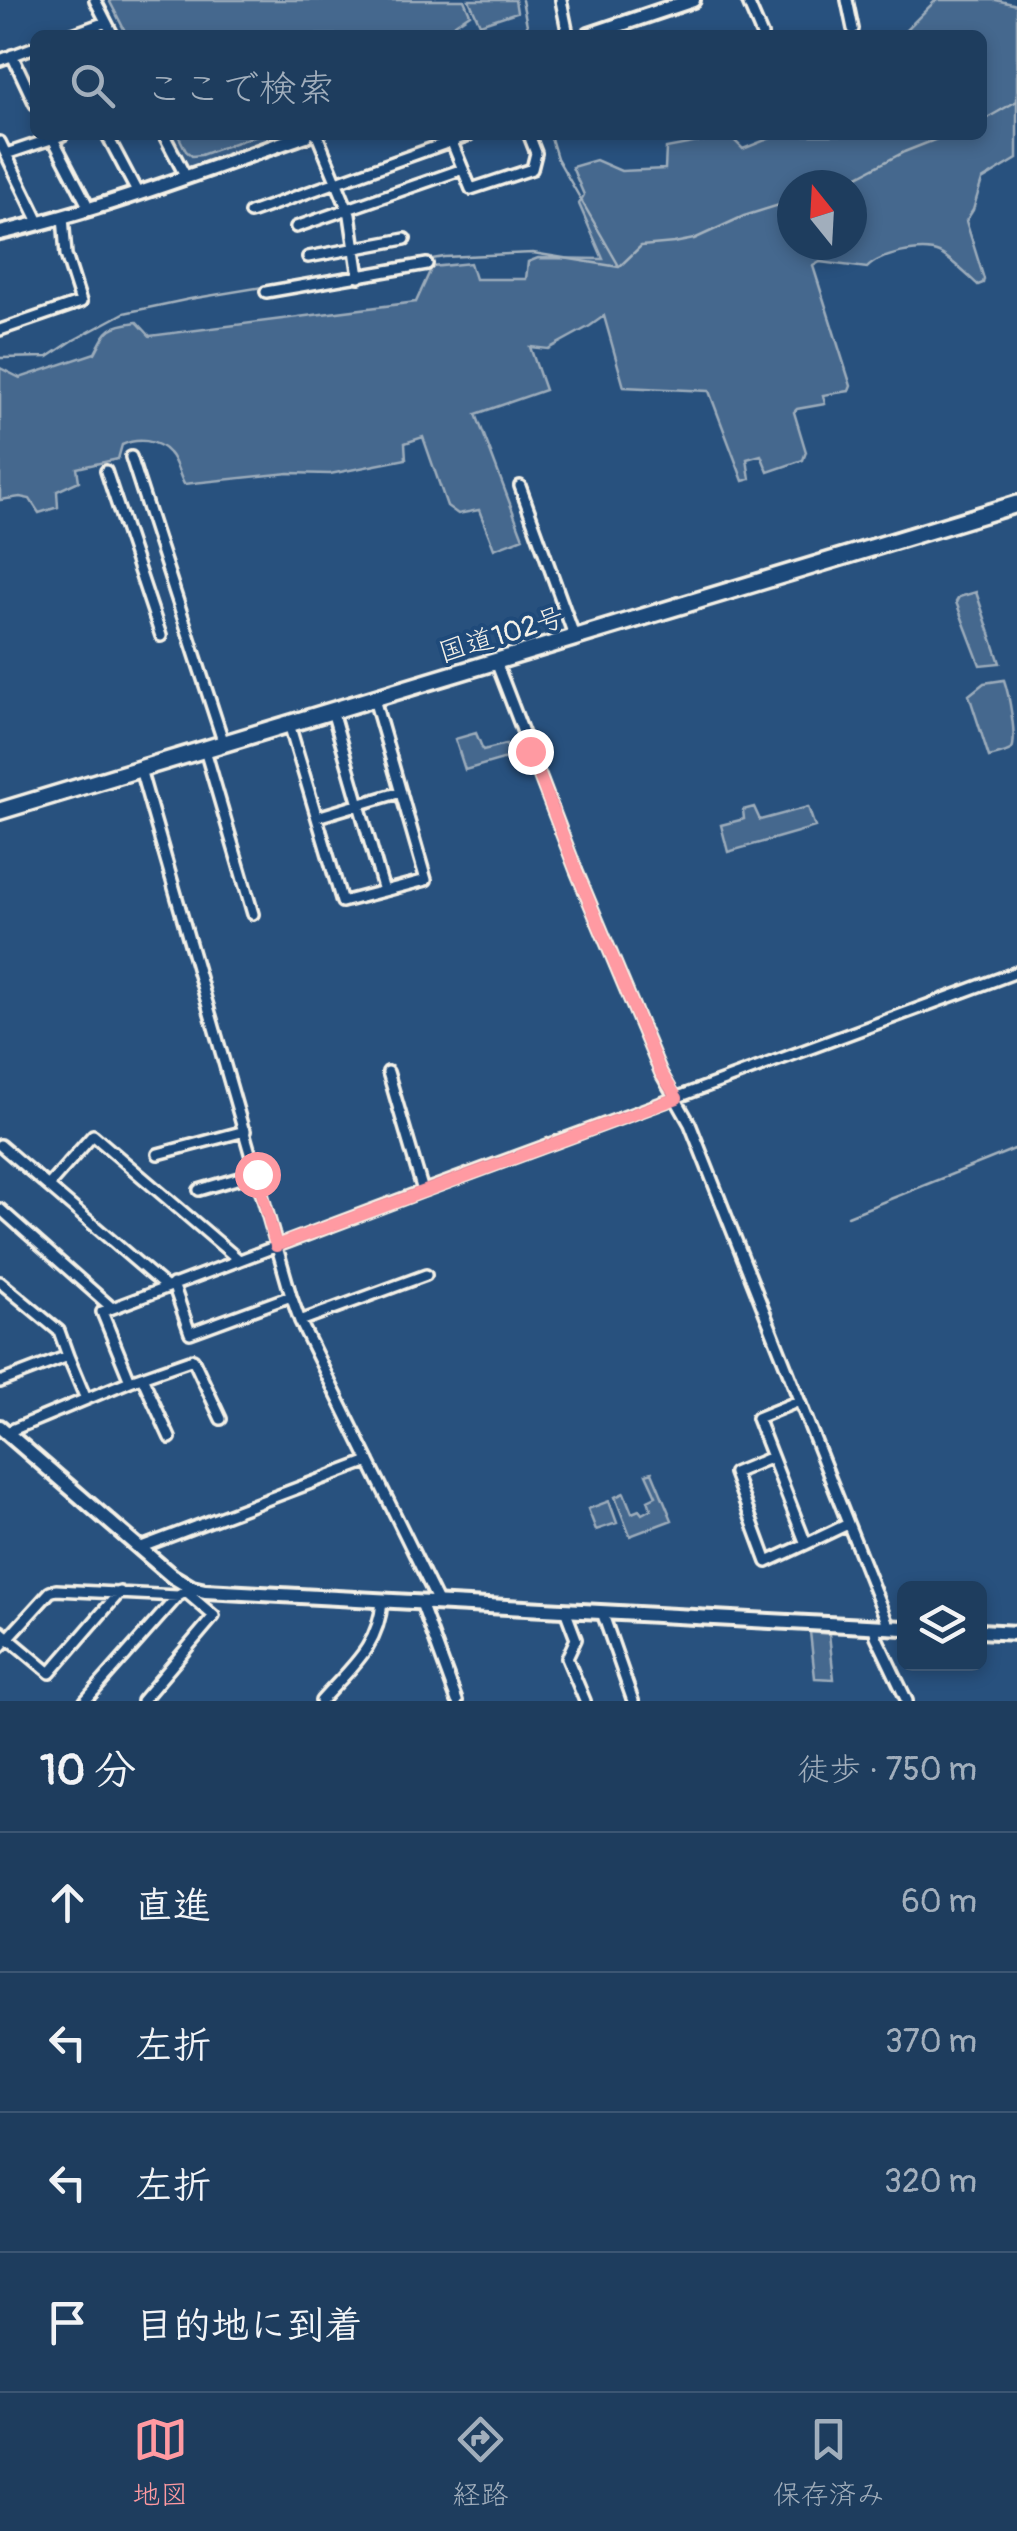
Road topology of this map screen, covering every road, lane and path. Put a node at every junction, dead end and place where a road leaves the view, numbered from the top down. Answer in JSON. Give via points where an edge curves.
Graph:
{"nodes":[{"id":1,"x":96,"y":0,"type":"edge"},
{"id":2,"x":561,"y":0,"type":"edge"},
{"id":3,"x":692,"y":0,"type":"edge"},
{"id":4,"x":747,"y":0,"type":"edge"},
{"id":5,"x":846,"y":0,"type":"edge"},
{"id":6,"x":658,"y":6,"type":"edge"},
{"id":7,"x":106,"y":22,"type":"junction"},
{"id":8,"x":853,"y":29,"type":"dead end"},
{"id":9,"x":84,"y":30,"type":"edge"},
{"id":10,"x":110,"y":30,"type":"edge"},
{"id":11,"x":567,"y":30,"type":"edge"},
{"id":12,"x":601,"y":30,"type":"edge"},
{"id":13,"x":760,"y":30,"type":"edge"},
{"id":14,"x":30,"y":50,"type":"edge"},
{"id":15,"x":12,"y":56,"type":"junction"},
{"id":16,"x":0,"y":60,"type":"edge"},
{"id":17,"x":30,"y":93,"type":"edge"},
{"id":18,"x":39,"y":140,"type":"edge"},
{"id":19,"x":58,"y":140,"type":"edge"},
{"id":20,"x":110,"y":140,"type":"edge"},
{"id":21,"x":167,"y":140,"type":"edge"},
{"id":22,"x":292,"y":140,"type":"edge"},
{"id":23,"x":319,"y":140,"type":"edge"},
{"id":24,"x":445,"y":140,"type":"edge"},
{"id":25,"x":451,"y":140,"type":"edge"},
{"id":26,"x":531,"y":140,"type":"edge"},
{"id":27,"x":2,"y":149,"type":"edge"},
{"id":28,"x":463,"y":168,"type":"junction"},
{"id":29,"x":186,"y":177,"type":"junction"},
{"id":30,"x":336,"y":181,"type":"junction"},
{"id":31,"x":137,"y":192,"type":"junction"},
{"id":32,"x":89,"y":208,"type":"junction"},
{"id":33,"x":347,"y":209,"type":"junction"},
{"id":34,"x":250,"y":212,"type":"dead end"},
{"id":35,"x":63,"y":216,"type":"junction"},
{"id":36,"x":40,"y":224,"type":"junction"},
{"id":37,"x":296,"y":226,"type":"dead end"},
{"id":38,"x":0,"y":233,"type":"edge"},
{"id":39,"x":406,"y":238,"type":"dead end"},
{"id":40,"x":355,"y":249,"type":"junction"},
{"id":41,"x":308,"y":257,"type":"dead end"},
{"id":42,"x":428,"y":264,"type":"dead end"},
{"id":43,"x":359,"y":273,"type":"junction"},
{"id":44,"x":266,"y":292,"type":"dead end"},
{"id":45,"x":0,"y":330,"type":"edge"},
{"id":46,"x":131,"y":457,"type":"dead end"},
{"id":47,"x":106,"y":471,"type":"dead end"},
{"id":48,"x":520,"y":486,"type":"dead end"},
{"id":49,"x":1017,"y":504,"type":"edge"},
{"id":50,"x":156,"y":540,"type":"junction"},
{"id":51,"x":131,"y":548,"type":"junction"},
{"id":52,"x":160,"y":636,"type":"dead end"},
{"id":53,"x":575,"y":638,"type":"junction"},
{"id":54,"x":496,"y":662,"type":"junction"},
{"id":55,"x":374,"y":699,"type":"junction"},
{"id":56,"x":332,"y":712,"type":"junction"},
{"id":57,"x":289,"y":724,"type":"junction"},
{"id":58,"x":224,"y":744,"type":"junction"},
{"id":59,"x":205,"y":750,"type":"junction"},
{"id":60,"x":140,"y":769,"type":"junction"},
{"id":61,"x":401,"y":792,"type":"junction"},
{"id":62,"x":359,"y":804,"type":"junction"},
{"id":63,"x":0,"y":812,"type":"edge"},
{"id":64,"x":317,"y":817,"type":"junction"},
{"id":65,"x":384,"y":891,"type":"junction"},
{"id":66,"x":252,"y":914,"type":"dead end"},
{"id":67,"x":1017,"y":972,"type":"edge"},
{"id":68,"x":388,"y":1072,"type":"dead end"},
{"id":69,"x":677,"y":1098,"type":"junction"},
{"id":70,"x":245,"y":1131,"type":"junction"},
{"id":71,"x":2,"y":1150,"type":"edge"},
{"id":72,"x":158,"y":1154,"type":"dead end"},
{"id":73,"x":257,"y":1174,"type":"junction"},
{"id":74,"x":48,"y":1186,"type":"junction"},
{"id":75,"x":199,"y":1190,"type":"dead end"},
{"id":76,"x":422,"y":1191,"type":"junction"},
{"id":77,"x":0,"y":1209,"type":"edge"},
{"id":78,"x":276,"y":1246,"type":"junction"},
{"id":79,"x":239,"y":1260,"type":"junction"},
{"id":80,"x":426,"y":1275,"type":"dead end"},
{"id":81,"x":0,"y":1282,"type":"edge"},
{"id":82,"x":169,"y":1286,"type":"junction"},
{"id":83,"x":290,"y":1296,"type":"junction"},
{"id":84,"x":112,"y":1308,"type":"junction"},
{"id":85,"x":300,"y":1321,"type":"junction"},
{"id":86,"x":68,"y":1356,"type":"junction"},
{"id":87,"x":142,"y":1377,"type":"junction"},
{"id":88,"x":0,"y":1382,"type":"edge"},
{"id":89,"x":130,"y":1382,"type":"junction"},
{"id":90,"x":86,"y":1399,"type":"junction"},
{"id":91,"x":799,"y":1401,"type":"junction"},
{"id":92,"x":222,"y":1420,"type":"dead end"},
{"id":93,"x":3,"y":1430,"type":"edge"},
{"id":94,"x":170,"y":1438,"type":"dead end"},
{"id":95,"x":772,"y":1458,"type":"junction"},
{"id":96,"x":369,"y":1461,"type":"junction"},
{"id":97,"x":848,"y":1524,"type":"junction"},
{"id":98,"x":806,"y":1544,"type":"junction"},
{"id":99,"x":139,"y":1548,"type":"junction"},
{"id":100,"x":120,"y":1592,"type":"junction"},
{"id":101,"x":186,"y":1592,"type":"junction"},
{"id":102,"x":382,"y":1601,"type":"junction"},
{"id":103,"x":422,"y":1603,"type":"junction"},
{"id":104,"x":440,"y":1604,"type":"junction"},
{"id":105,"x":565,"y":1610,"type":"junction"},
{"id":106,"x":602,"y":1612,"type":"junction"},
{"id":107,"x":882,"y":1626,"type":"junction"},
{"id":108,"x":897,"y":1627,"type":"edge"},
{"id":109,"x":987,"y":1632,"type":"edge"},
{"id":110,"x":4,"y":1634,"type":"edge"},
{"id":111,"x":1017,"y":1634,"type":"edge"},
{"id":112,"x":0,"y":1647,"type":"edge"},
{"id":113,"x":85,"y":1701,"type":"edge"},
{"id":114,"x":142,"y":1701,"type":"edge"},
{"id":115,"x":321,"y":1701,"type":"edge"},
{"id":116,"x":457,"y":1701,"type":"edge"},
{"id":117,"x":584,"y":1701,"type":"edge"},
{"id":118,"x":633,"y":1701,"type":"edge"},
{"id":119,"x":907,"y":1701,"type":"edge"}],
"edges":[{"from":1,"to":7,"type":"street"},
{"from":2,"to":11,"type":"street"},
{"from":3,"to":6,"type":"street"},
{"from":4,"to":13,"type":"street"},
{"from":5,"to":8,"type":"street"},
{"from":6,"to":12,"type":"street"},
{"from":7,"to":9,"type":"street"},
{"from":7,"to":10,"type":"street"},
{"from":14,"to":15,"type":"street"},
{"from":15,"to":16,"type":"street"},
{"from":15,"to":17,"type":"street"},
{"from":18,"to":27,"type":"street"},
{"from":19,"to":32,"type":"street"},
{"from":20,"to":31,"type":"street"},
{"from":21,"to":29,"type":"street"},
{"from":22,"to":29,"type":"street"},
{"from":23,"to":30,"type":"street"},
{"from":24,"to":30,"type":"street"},
{"from":25,"to":28,"type":"street"},
{"from":26,"to":28,"type":"street","via":[[532,169],[471,189]]},
{"from":27,"to":36,"type":"street"},
{"from":28,"to":33,"type":"street"},
{"from":29,"to":31,"type":"street"},
{"from":30,"to":33,"type":"street"},
{"from":30,"to":34,"type":"street"},
{"from":31,"to":32,"type":"street"},
{"from":32,"to":35,"type":"street"},
{"from":33,"to":37,"type":"street"},
{"from":33,"to":40,"type":"street"},
{"from":35,"to":36,"type":"street"},
{"from":35,"to":45,"type":"street","via":[[66,255],[81,302]]},
{"from":36,"to":38,"type":"street"},
{"from":39,"to":40,"type":"street"},
{"from":40,"to":41,"type":"street"},
{"from":40,"to":43,"type":"street"},
{"from":42,"to":43,"type":"street"},
{"from":43,"to":44,"type":"street"},
{"from":46,"to":50,"type":"street"},
{"from":47,"to":51,"type":"street"},
{"from":48,"to":53,"type":"street"},
{"from":49,"to":53,"type":"highway","name":"国道102号"},
{"from":50,"to":51,"type":"street"},
{"from":50,"to":58,"type":"street"},
{"from":51,"to":52,"type":"street"},
{"from":53,"to":54,"type":"highway","name":"国道102号"},
{"from":54,"to":55,"type":"highway","name":"国道102号"},
{"from":54,"to":69,"type":"street","via":[[605,940]]},
{"from":55,"to":56,"type":"highway","name":"国道102号"},
{"from":55,"to":61,"type":"street"},
{"from":56,"to":57,"type":"highway","name":"国道102号"},
{"from":56,"to":62,"type":"street"},
{"from":57,"to":58,"type":"highway","name":"国道102号"},
{"from":57,"to":64,"type":"street"},
{"from":58,"to":59,"type":"highway","name":"国道102号"},
{"from":59,"to":60,"type":"highway","name":"国道102号"},
{"from":59,"to":66,"type":"street"},
{"from":60,"to":63,"type":"highway","name":"国道102号"},
{"from":60,"to":70,"type":"street"},
{"from":61,"to":62,"type":"street"},
{"from":61,"to":65,"type":"street","via":[[426,880]]},
{"from":62,"to":64,"type":"street"},
{"from":62,"to":65,"type":"street"},
{"from":64,"to":65,"type":"street","via":[[342,902]]},
{"from":67,"to":69,"type":"street"},
{"from":68,"to":76,"type":"street"},
{"from":69,"to":76,"type":"street"},
{"from":69,"to":91,"type":"street"},
{"from":70,"to":72,"type":"street"},
{"from":70,"to":73,"type":"street"},
{"from":71,"to":74,"type":"street"},
{"from":73,"to":75,"type":"street"},
{"from":73,"to":78,"type":"street"},
{"from":74,"to":79,"type":"street","via":[[93,1135]]},
{"from":74,"to":82,"type":"street"},
{"from":76,"to":78,"type":"street"},
{"from":77,"to":84,"type":"street"},
{"from":78,"to":79,"type":"street"},
{"from":78,"to":83,"type":"street"},
{"from":79,"to":82,"type":"street"},
{"from":80,"to":85,"type":"street"},
{"from":81,"to":86,"type":"street","via":[[59,1331]]},
{"from":82,"to":83,"type":"street","via":[[190,1333]]},
{"from":82,"to":84,"type":"street"},
{"from":83,"to":85,"type":"street"},
{"from":84,"to":89,"type":"street","via":[[102,1312]]},
{"from":85,"to":96,"type":"street"},
{"from":86,"to":88,"type":"street"},
{"from":86,"to":90,"type":"street"},
{"from":87,"to":89,"type":"street"},
{"from":87,"to":92,"type":"street","via":[[192,1358]]},
{"from":87,"to":94,"type":"street"},
{"from":89,"to":90,"type":"street"},
{"from":90,"to":93,"type":"street"},
{"from":91,"to":95,"type":"street","via":[[756,1418]]},
{"from":91,"to":97,"type":"street"},
{"from":93,"to":99,"type":"street"},
{"from":95,"to":98,"type":"street"},
{"from":95,"to":98,"type":"street","via":[[734,1474],[768,1562]]},
{"from":96,"to":99,"type":"street"},
{"from":96,"to":104,"type":"street"},
{"from":97,"to":98,"type":"street"},
{"from":97,"to":107,"type":"street"},
{"from":99,"to":101,"type":"street"},
{"from":100,"to":101,"type":"street"},
{"from":100,"to":110,"type":"street","via":[[50,1592]]},
{"from":100,"to":110,"type":"street","via":[[50,1673]]},
{"from":101,"to":102,"type":"street"},
{"from":101,"to":113,"type":"street"},
{"from":101,"to":114,"type":"street","via":[[214,1616]]},
{"from":102,"to":103,"type":"street"},
{"from":102,"to":115,"type":"street","via":[[372,1642]]},
{"from":103,"to":104,"type":"street"},
{"from":103,"to":116,"type":"street"},
{"from":104,"to":105,"type":"street"},
{"from":105,"to":106,"type":"street"},
{"from":105,"to":117,"type":"street","via":[[576,1639],[567,1658]]},
{"from":106,"to":107,"type":"street"},
{"from":106,"to":118,"type":"street"},
{"from":107,"to":108,"type":"street"},
{"from":107,"to":119,"type":"street","via":[[876,1636]]},
{"from":109,"to":111,"type":"street"},
{"from":110,"to":112,"type":"street"}]}
